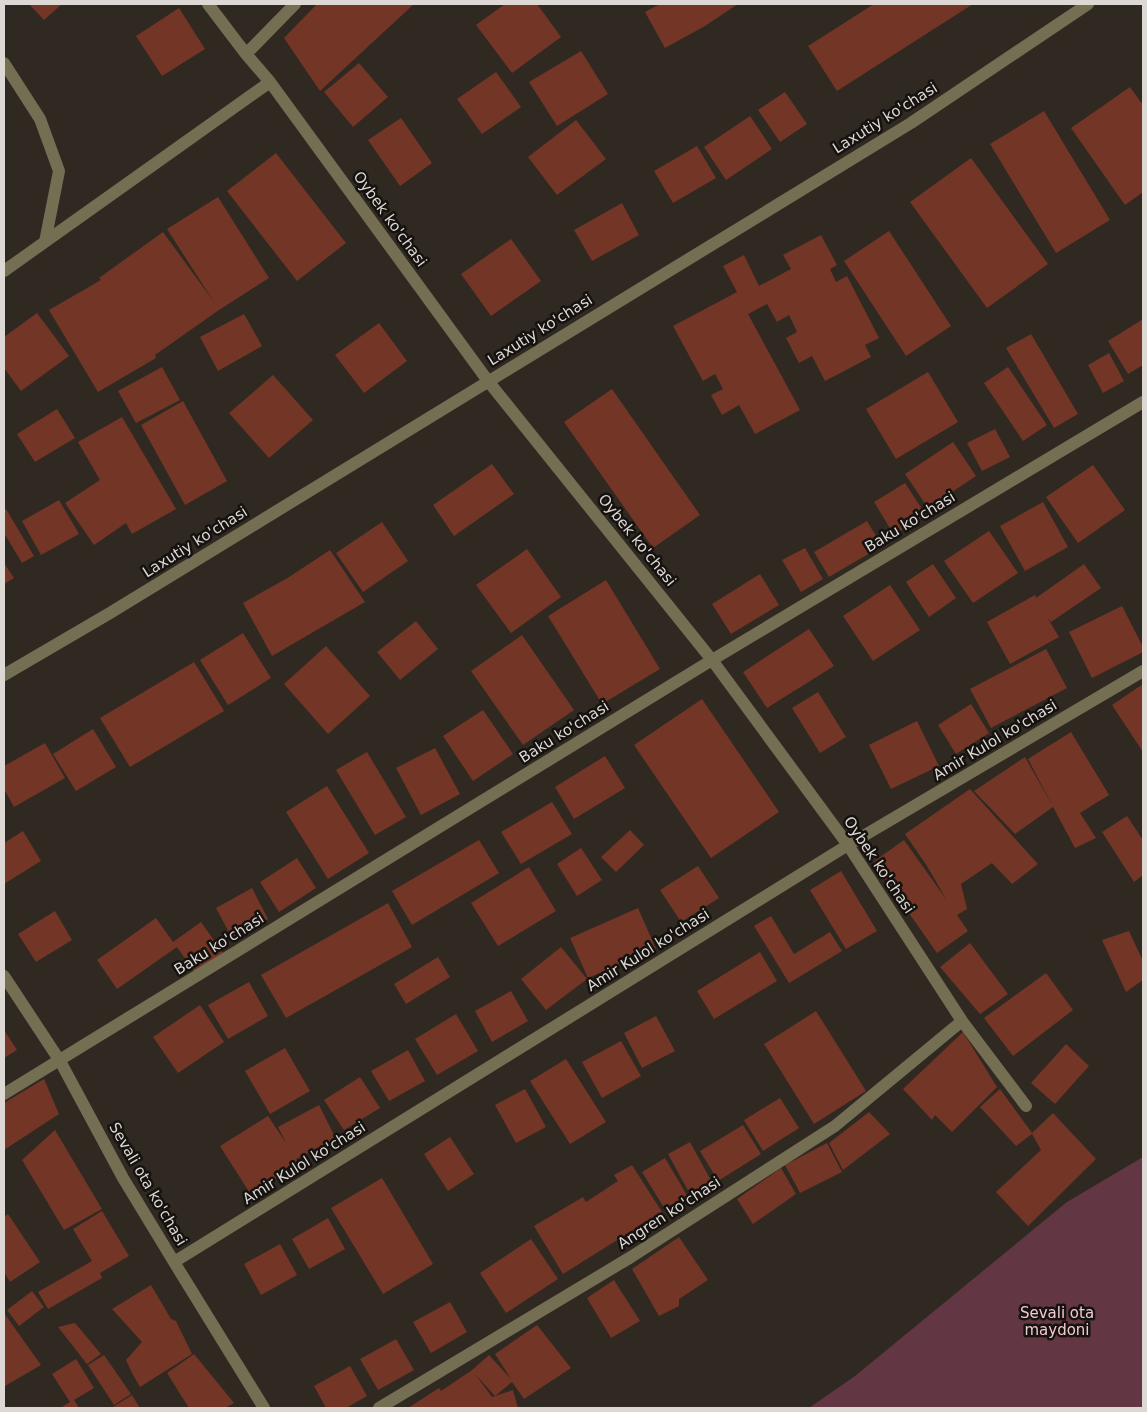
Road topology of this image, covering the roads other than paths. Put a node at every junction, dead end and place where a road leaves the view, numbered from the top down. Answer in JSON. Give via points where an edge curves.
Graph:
{"nodes":[{"id":1,"x":208,"y":4,"type":"edge"},
{"id":2,"x":295,"y":4,"type":"edge"},
{"id":3,"x":1088,"y":4,"type":"edge"},
{"id":4,"x":246,"y":54,"type":"junction"},
{"id":5,"x":4,"y":62,"type":"edge"},
{"id":6,"x":270,"y":82,"type":"junction"},
{"id":7,"x":45,"y":242,"type":"junction"},
{"id":8,"x":4,"y":271,"type":"edge"},
{"id":9,"x":488,"y":381,"type":"junction"},
{"id":10,"x":1143,"y":402,"type":"edge"},
{"id":11,"x":712,"y":660,"type":"junction"},
{"id":12,"x":1143,"y":671,"type":"edge"},
{"id":13,"x":4,"y":675,"type":"edge"},
{"id":14,"x":848,"y":845,"type":"junction"},
{"id":15,"x":4,"y":976,"type":"edge"},
{"id":16,"x":962,"y":1021,"type":"junction"},
{"id":17,"x":60,"y":1061,"type":"junction"},
{"id":18,"x":4,"y":1094,"type":"edge"},
{"id":19,"x":1026,"y":1106,"type":"dead end"},
{"id":20,"x":174,"y":1262,"type":"junction"},
{"id":21,"x":264,"y":1408,"type":"edge"},
{"id":22,"x":379,"y":1408,"type":"edge"}],
"edges":[{"from":1,"to":4,"type":"street","name":"Oybek ko'chasi"},
{"from":2,"to":4,"type":"street"},
{"from":3,"to":9,"type":"street","name":"Laxutiy ko'chasi","via":[[911,123]]},
{"from":4,"to":6,"type":"street","name":"Oybek ko'chasi"},
{"from":5,"to":7,"type":"street","via":[[40,119],[59,171]]},
{"from":6,"to":7,"type":"street"},
{"from":6,"to":9,"type":"street","name":"Oybek ko'chasi"},
{"from":7,"to":8,"type":"street"},
{"from":9,"to":11,"type":"street","name":"Oybek ko'chasi"},
{"from":9,"to":13,"type":"street","name":"Laxutiy ko'chasi"},
{"from":10,"to":11,"type":"street","name":"Baku ko'chasi"},
{"from":11,"to":14,"type":"street","name":"Oybek ko'chasi"},
{"from":11,"to":17,"type":"street","name":"Baku ko'chasi"},
{"from":12,"to":14,"type":"street","name":"Amir Kulol ko'chasi"},
{"from":14,"to":16,"type":"street","name":"Oybek ko'chasi"},
{"from":14,"to":20,"type":"street","name":"Amir Kulol ko'chasi"},
{"from":15,"to":17,"type":"street","name":"Sevali ota ko'chasi"},
{"from":16,"to":19,"type":"street","name":"Oybek ko'chasi"},
{"from":16,"to":22,"type":"street","name":"Angren ko'chasi","via":[[835,1126],[631,1257]]},
{"from":17,"to":18,"type":"street","name":"Baku ko'chasi"},
{"from":17,"to":20,"type":"street","name":"Sevali ota ko'chasi","via":[[123,1178]]},
{"from":20,"to":21,"type":"street","name":"Sevali ota ko'chasi"}]}
